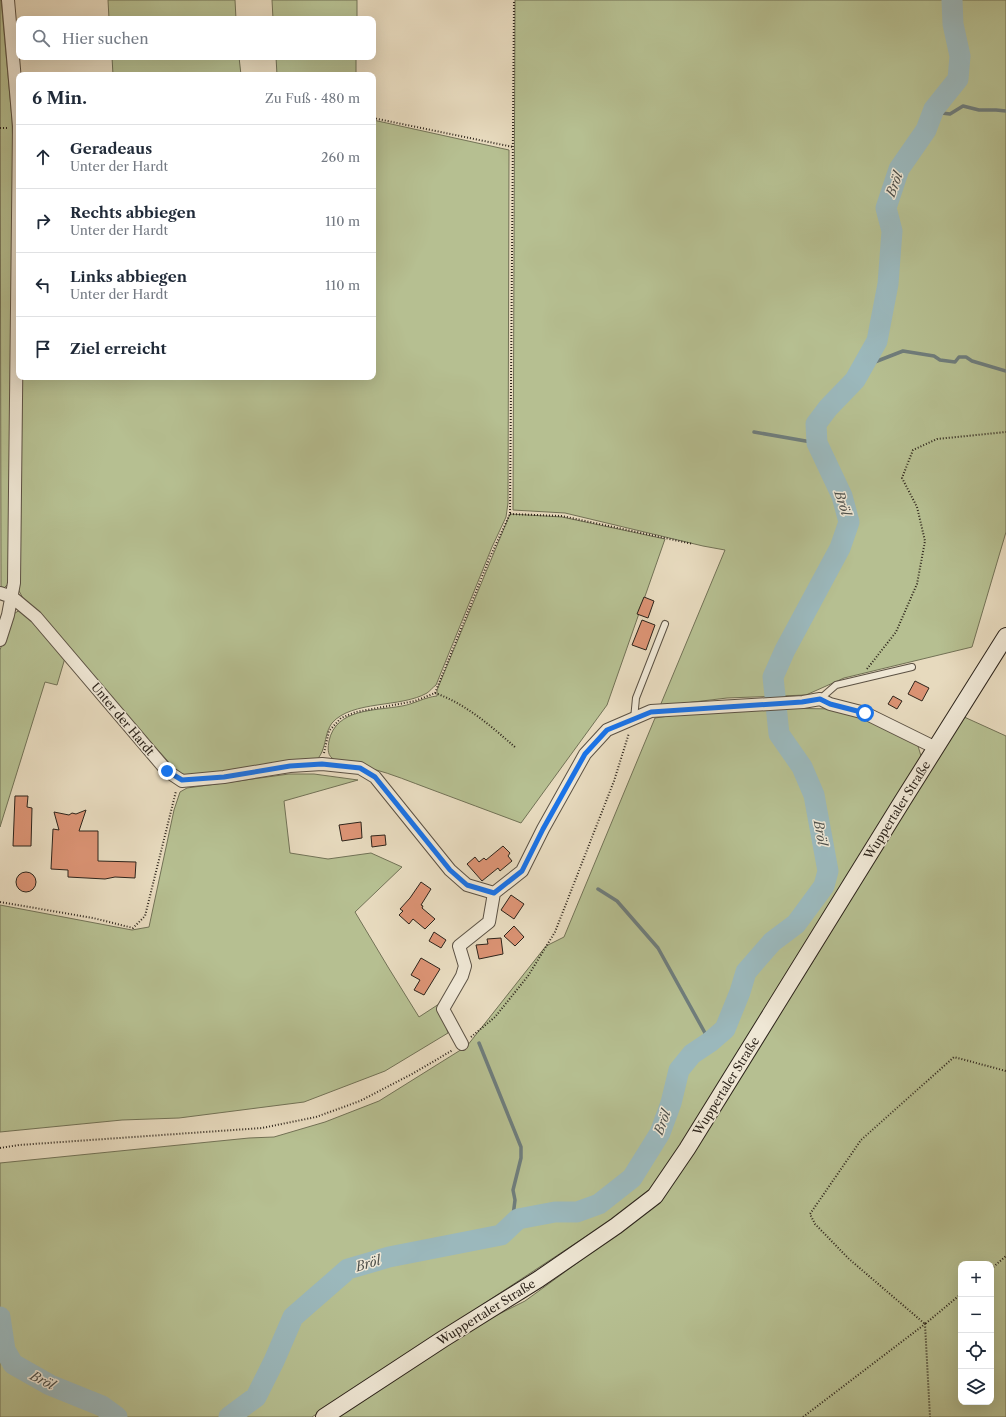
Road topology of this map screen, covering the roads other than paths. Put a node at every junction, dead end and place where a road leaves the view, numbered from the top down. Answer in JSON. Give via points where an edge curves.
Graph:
{"nodes":[{"id":1,"x":8,"y":0,"type":"edge"},
{"id":2,"x":16,"y":92,"type":"edge"},
{"id":3,"x":16,"y":380,"type":"edge"},
{"id":4,"x":0,"y":593,"type":"edge"},
{"id":5,"x":12,"y":597,"type":"junction"},
{"id":6,"x":665,"y":624,"type":"dead end"},
{"id":7,"x":1006,"y":636,"type":"edge"},
{"id":8,"x":0,"y":640,"type":"edge"},
{"id":9,"x":912,"y":667,"type":"dead end"},
{"id":10,"x":820,"y":699,"type":"junction"},
{"id":11,"x":634,"y":719,"type":"junction"},
{"id":12,"x":936,"y":748,"type":"junction"},
{"id":13,"x":494,"y":893,"type":"junction"},
{"id":14,"x":462,"y":1044,"type":"road end"},
{"id":15,"x":324,"y":1417,"type":"edge"}],
"edges":[{"from":1,"to":2,"type":"street"},
{"from":3,"to":5,"type":"street"},
{"from":4,"to":5,"type":"street"},
{"from":5,"to":8,"type":"street"},
{"from":5,"to":13,"type":"street","name":"Unter der Hardt","via":[[36,617],[167,771],[182,780],[224,777],[290,766],[322,764],[360,768],[375,777],[450,870],[467,885]]},
{"from":6,"to":11,"type":"lane","via":[[636,698]]},
{"from":7,"to":12,"type":"main road","name":"Wuppertaler Straße"},
{"from":9,"to":10,"type":"lane","via":[[836,685]]},
{"from":10,"to":11,"type":"street","via":[[651,712]]},
{"from":10,"to":12,"type":"street","via":[[865,713]]},
{"from":11,"to":13,"type":"street","via":[[607,730],[585,754],[522,871]]},
{"from":12,"to":15,"type":"main road","name":"Wuppertaler Straße","via":[[691,1143],[655,1196],[539,1279]]},
{"from":13,"to":14,"type":"street","via":[[489,922],[459,946],[465,966],[443,1009]]}]}
